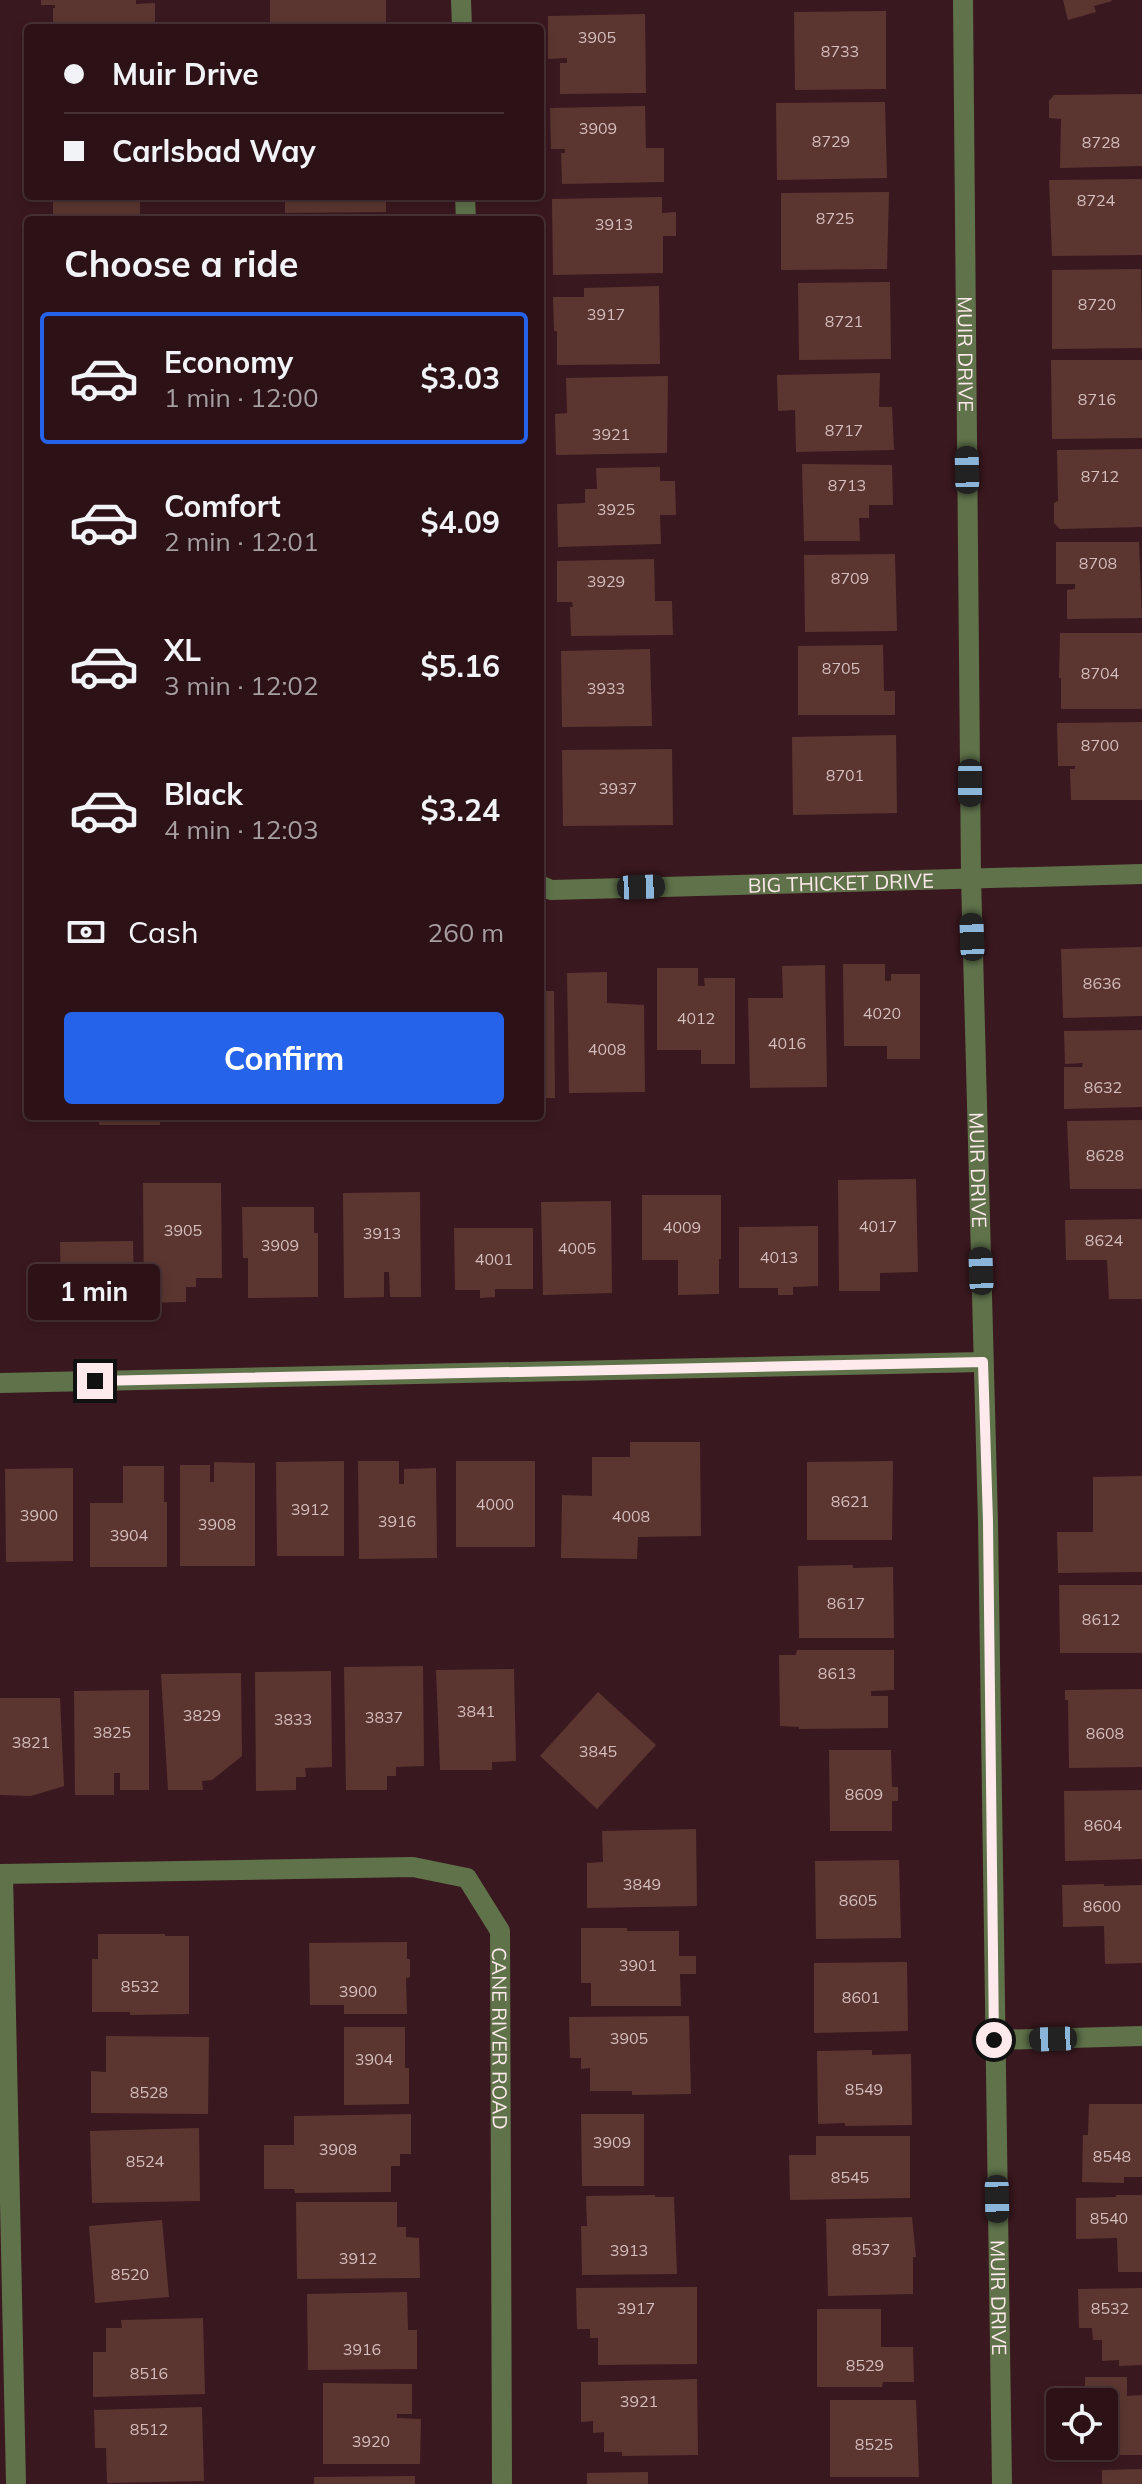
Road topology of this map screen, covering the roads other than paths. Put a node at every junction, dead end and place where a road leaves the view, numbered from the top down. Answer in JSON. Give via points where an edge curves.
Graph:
{"nodes":[{"id":1,"x":461,"y":0,"type":"edge"},
{"id":2,"x":963,"y":0,"type":"edge"},
{"id":3,"x":462,"y":24,"type":"edge"},
{"id":4,"x":1142,"y":874,"type":"edge"},
{"id":5,"x":971,"y":877,"type":"junction"},
{"id":6,"x":544,"y":887,"type":"edge"},
{"id":7,"x":983,"y":1362,"type":"junction"},
{"id":8,"x":0,"y":1383,"type":"edge"},
{"id":9,"x":1,"y":1874,"type":"edge"},
{"id":10,"x":1142,"y":2036,"type":"edge"},
{"id":11,"x":994,"y":2040,"type":"junction"},
{"id":12,"x":16,"y":2484,"type":"edge"},
{"id":13,"x":502,"y":2484,"type":"edge"},
{"id":14,"x":1002,"y":2484,"type":"edge"}],
"edges":[{"from":1,"to":3,"type":"street"},
{"from":2,"to":5,"type":"street","name":"MUIR DRIVE"},
{"from":4,"to":5,"type":"street","name":"BIG THICKET DRIVE"},
{"from":5,"to":6,"type":"street","name":"BIG THICKET DRIVE"},
{"from":5,"to":7,"type":"street","name":"MUIR DRIVE"},
{"from":7,"to":8,"type":"street"},
{"from":7,"to":11,"type":"street","name":"MUIR DRIVE"},
{"from":9,"to":12,"type":"street"},
{"from":9,"to":13,"type":"street","name":"CANE RIVER ROAD","via":[[413,1867],[467,1878],[500,1931]]},
{"from":10,"to":11,"type":"street"},
{"from":11,"to":14,"type":"street","name":"MUIR DRIVE"}]}
